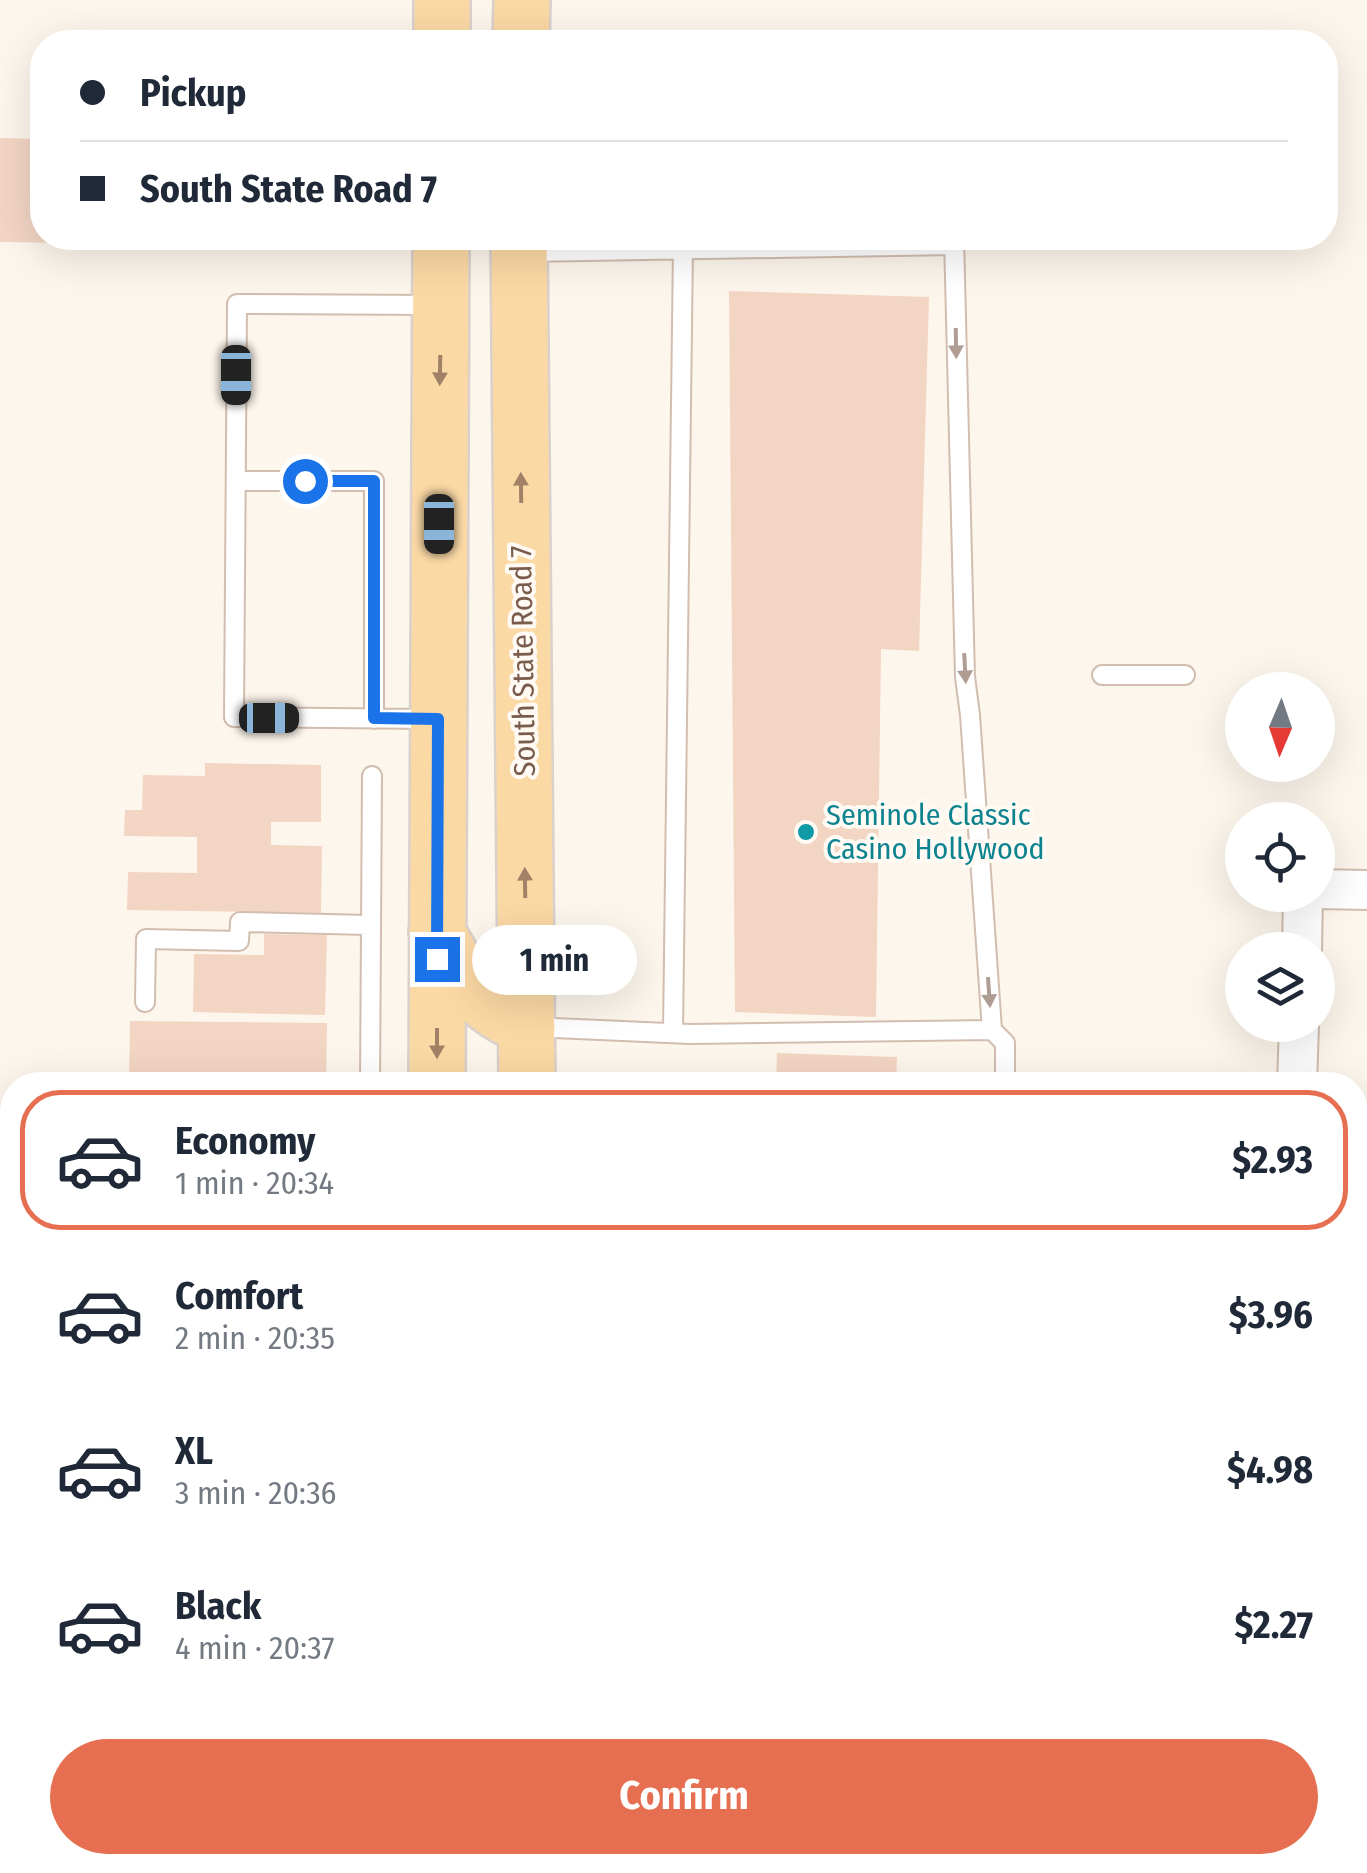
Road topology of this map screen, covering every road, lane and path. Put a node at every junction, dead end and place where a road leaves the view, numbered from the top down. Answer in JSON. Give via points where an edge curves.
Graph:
{"nodes":[{"id":1,"x":442,"y":0,"type":"edge"},
{"id":2,"x":522,"y":0,"type":"edge"},
{"id":3,"x":442,"y":30,"type":"edge"},
{"id":4,"x":522,"y":30,"type":"edge"},
{"id":5,"x":440,"y":250,"type":"edge"},
{"id":6,"x":478,"y":250,"type":"edge"},
{"id":7,"x":507,"y":250,"type":"edge"},
{"id":8,"x":518,"y":250,"type":"edge"},
{"id":9,"x":683,"y":250,"type":"edge"},
{"id":10,"x":954,"y":250,"type":"edge"},
{"id":11,"x":440,"y":306,"type":"junction"},
{"id":12,"x":236,"y":481,"type":"junction"},
{"id":13,"x":1185,"y":674,"type":"dead end"},
{"id":14,"x":1102,"y":675,"type":"dead end"},
{"id":15,"x":374,"y":718,"type":"junction"},
{"id":16,"x":438,"y":719,"type":"junction"},
{"id":17,"x":372,"y":776,"type":"dead end"},
{"id":18,"x":1335,"y":889,"type":"edge"},
{"id":19,"x":1367,"y":890,"type":"edge"},
{"id":20,"x":369,"y":925,"type":"junction"},
{"id":21,"x":437,"y":932,"type":"junction"},
{"id":22,"x":145,"y":1002,"type":"dead end"},
{"id":23,"x":527,"y":1027,"type":"junction"},
{"id":24,"x":992,"y":1030,"type":"junction"},
{"id":25,"x":672,"y":1033,"type":"junction"},
{"id":26,"x":1298,"y":1042,"type":"edge"},
{"id":27,"x":370,"y":1072,"type":"edge"},
{"id":28,"x":437,"y":1072,"type":"edge"},
{"id":29,"x":527,"y":1072,"type":"edge"},
{"id":30,"x":1005,"y":1072,"type":"edge"},
{"id":31,"x":1297,"y":1072,"type":"edge"}],
"edges":[{"from":1,"to":3,"type":"main road"},
{"from":2,"to":4,"type":"main road"},
{"from":5,"to":11,"type":"main road"},
{"from":6,"to":7,"type":"main road","via":[[488,259]]},
{"from":23,"to":8,"type":"main road","name":"South State Road 7","one_way":true},
{"from":9,"to":25,"type":"lane"},
{"from":10,"to":24,"type":"lane","one_way":true,"via":[[964,677]]},
{"from":11,"to":12,"type":"lane","via":[[237,304]]},
{"from":11,"to":16,"type":"main road","one_way":true},
{"from":12,"to":15,"type":"lane","via":[[374,481]]},
{"from":12,"to":15,"type":"lane","via":[[234,718]]},
{"from":13,"to":14,"type":"lane"},
{"from":15,"to":16,"type":"lane"},
{"from":16,"to":21,"type":"main road"},
{"from":17,"to":20,"type":"lane"},
{"from":18,"to":19,"type":"street"},
{"from":20,"to":22,"type":"lane","via":[[240,922],[239,941],[146,939]]},
{"from":20,"to":27,"type":"lane"},
{"from":21,"to":23,"type":"main road","via":[[470,990]]},
{"from":21,"to":28,"type":"main road","one_way":true},
{"from":23,"to":25,"type":"lane"},
{"from":23,"to":29,"type":"main road","name":"South State Road 7"},
{"from":24,"to":25,"type":"lane"},
{"from":24,"to":30,"type":"lane","via":[[1005,1043]]},
{"from":26,"to":31,"type":"street"}]}
